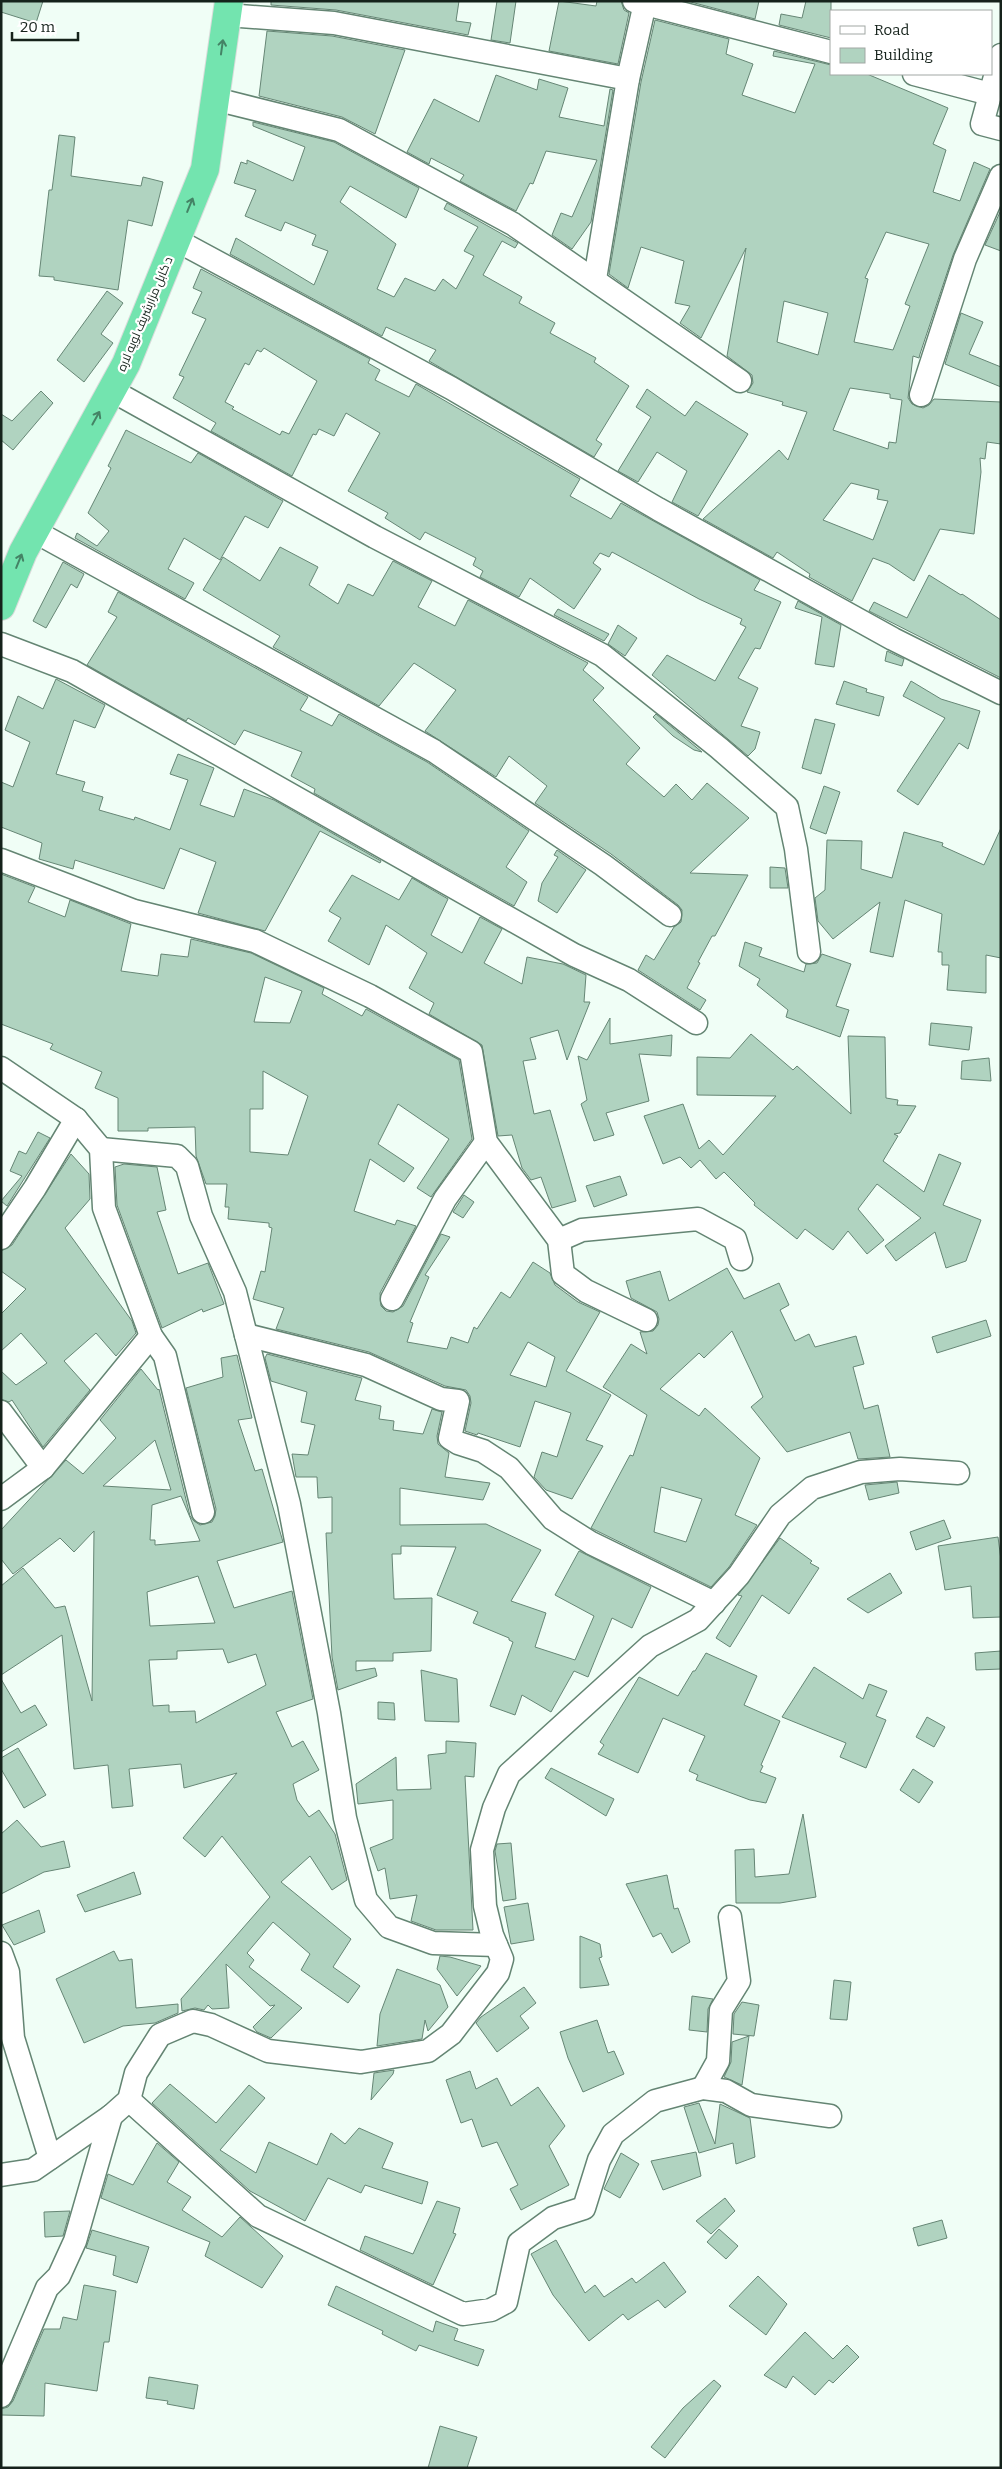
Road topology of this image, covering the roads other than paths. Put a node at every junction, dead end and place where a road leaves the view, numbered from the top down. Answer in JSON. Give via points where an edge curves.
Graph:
{"nodes":[{"id":1,"x":639,"y":2,"type":"edge"},
{"id":2,"x":228,"y":8,"type":"edge"},
{"id":3,"x":830,"y":52,"type":"edge"},
{"id":4,"x":1001,"y":55,"type":"edge"},
{"id":5,"x":918,"y":75,"type":"edge"},
{"id":6,"x":628,"y":79,"type":"junction"},
{"id":7,"x":990,"y":94,"type":"junction"},
{"id":8,"x":215,"y":99,"type":"junction"},
{"id":9,"x":1001,"y":129,"type":"edge"},
{"id":10,"x":1001,"y":176,"type":"edge"},
{"id":11,"x":176,"y":240,"type":"junction"},
{"id":12,"x":595,"y":279,"type":"junction"},
{"id":13,"x":740,"y":381,"type":"dead end"},
{"id":14,"x":112,"y":390,"type":"junction"},
{"id":15,"x":921,"y":395,"type":"dead end"},
{"id":16,"x":34,"y":531,"type":"junction"},
{"id":17,"x":1,"y":606,"type":"edge"},
{"id":18,"x":1,"y":644,"type":"edge"},
{"id":19,"x":1001,"y":693,"type":"edge"},
{"id":20,"x":1,"y":860,"type":"edge"},
{"id":21,"x":670,"y":915,"type":"dead end"},
{"id":22,"x":808,"y":952,"type":"dead end"},
{"id":23,"x":696,"y":1023,"type":"dead end"},
{"id":24,"x":1,"y":1068,"type":"edge"},
{"id":25,"x":76,"y":1119,"type":"junction"},
{"id":26,"x":486,"y":1142,"type":"junction"},
{"id":27,"x":101,"y":1149,"type":"junction"},
{"id":28,"x":1,"y":1238,"type":"edge"},
{"id":29,"x":559,"y":1240,"type":"junction"},
{"id":30,"x":741,"y":1259,"type":"dead end"},
{"id":31,"x":392,"y":1299,"type":"dead end"},
{"id":32,"x":646,"y":1320,"type":"dead end"},
{"id":33,"x":246,"y":1335,"type":"junction"},
{"id":34,"x":151,"y":1336,"type":"junction"},
{"id":35,"x":1,"y":1412,"type":"edge"},
{"id":36,"x":43,"y":1468,"type":"junction"},
{"id":37,"x":958,"y":1474,"type":"dead end"},
{"id":38,"x":1,"y":1499,"type":"edge"},
{"id":39,"x":203,"y":1512,"type":"dead end"},
{"id":40,"x":714,"y":1603,"type":"junction"},
{"id":41,"x":730,"y":1917,"type":"dead end"},
{"id":42,"x":496,"y":1945,"type":"junction"},
{"id":43,"x":1,"y":1953,"type":"edge"},
{"id":44,"x":703,"y":2088,"type":"junction"},
{"id":45,"x":129,"y":2100,"type":"junction"},
{"id":46,"x":111,"y":2116,"type":"junction"},
{"id":47,"x":830,"y":2116,"type":"dead end"},
{"id":48,"x":50,"y":2158,"type":"junction"},
{"id":49,"x":1,"y":2174,"type":"edge"},
{"id":50,"x":2,"y":2395,"type":"edge"}],
"edges":[{"from":1,"to":3,"type":"street"},
{"from":1,"to":6,"type":"street"},
{"from":2,"to":6,"type":"street","via":[[334,24]]},
{"from":8,"to":2,"type":"highway","name":"د کابل مزارشریف لویه لاره","one_way":true},
{"from":4,"to":7,"type":"street"},
{"from":5,"to":7,"type":"street"},
{"from":6,"to":12,"type":"street"},
{"from":7,"to":9,"type":"street","via":[[982,124]]},
{"from":11,"to":8,"type":"highway","name":"د کابل مزارشریف لویه لاره","one_way":true,"via":[[205,169]]},
{"from":8,"to":12,"type":"street","via":[[339,130],[512,224]]},
{"from":10,"to":15,"type":"street","via":[[965,259]]},
{"from":11,"to":14,"type":"highway","name":"د کابل مزارشریف لویه لاره","via":[[126,364]]},
{"from":11,"to":19,"type":"street","via":[[450,388],[658,509],[893,639]]},
{"from":12,"to":13,"type":"street"},
{"from":16,"to":14,"type":"highway","name":"د کابل مزارشریف لویه لاره","one_way":true},
{"from":14,"to":22,"type":"street","via":[[375,536],[602,655],[719,748],[787,807],[796,849]]},
{"from":17,"to":16,"type":"highway","name":"د کابل مزارشریف لویه لاره","one_way":true},
{"from":16,"to":21,"type":"street","via":[[434,751],[604,865]]},
{"from":18,"to":23,"type":"street","via":[[72,672],[574,955],[630,980]]},
{"from":20,"to":26,"type":"street","via":[[134,911],[255,941],[370,996],[470,1052]]},
{"from":24,"to":25,"type":"street"},
{"from":25,"to":27,"type":"street"},
{"from":25,"to":28,"type":"street"},
{"from":26,"to":29,"type":"street"},
{"from":26,"to":31,"type":"street","via":[[445,1199]]},
{"from":27,"to":33,"type":"street","via":[[177,1156],[187,1166],[201,1216],[234,1292]]},
{"from":27,"to":34,"type":"street","via":[[104,1208]]},
{"from":29,"to":30,"type":"street","via":[[582,1230],[698,1219],[735,1239]]},
{"from":29,"to":32,"type":"street","via":[[563,1274],[586,1291]]},
{"from":33,"to":40,"type":"street","via":[[366,1365],[441,1399],[458,1401],[450,1438],[482,1451],[509,1468],[553,1519],[591,1543]]},
{"from":33,"to":42,"type":"street","via":[[288,1504],[329,1713],[345,1818],[366,1900],[389,1927],[433,1943]]},
{"from":34,"to":36,"type":"street"},
{"from":34,"to":39,"type":"street","via":[[165,1356]]},
{"from":35,"to":36,"type":"street"},
{"from":36,"to":38,"type":"street"},
{"from":37,"to":40,"type":"street","via":[[900,1469],[861,1472],[812,1488],[780,1515],[739,1576]]},
{"from":40,"to":42,"type":"street","via":[[698,1620],[650,1646],[509,1774],[494,1808],[482,1850],[485,1906]]},
{"from":41,"to":44,"type":"street","via":[[739,1980],[721,2010],[718,2061]]},
{"from":42,"to":45,"type":"street","via":[[502,1959],[498,1973],[451,2034],[428,2051],[361,2062],[268,2051],[211,2025],[193,2021],[160,2035],[136,2073]]},
{"from":43,"to":48,"type":"street","via":[[8,1972],[13,2038]]},
{"from":44,"to":45,"type":"street","via":[[655,2101],[613,2134],[598,2160],[584,2208],[554,2218],[518,2243],[506,2302],[491,2310],[463,2314],[258,2216]]},
{"from":44,"to":47,"type":"street","via":[[726,2091],[751,2105]]},
{"from":45,"to":46,"type":"street"},
{"from":46,"to":48,"type":"street"},
{"from":46,"to":50,"type":"street","via":[[75,2242],[59,2276],[47,2288]]},
{"from":48,"to":49,"type":"street","via":[[34,2170]]}]}
